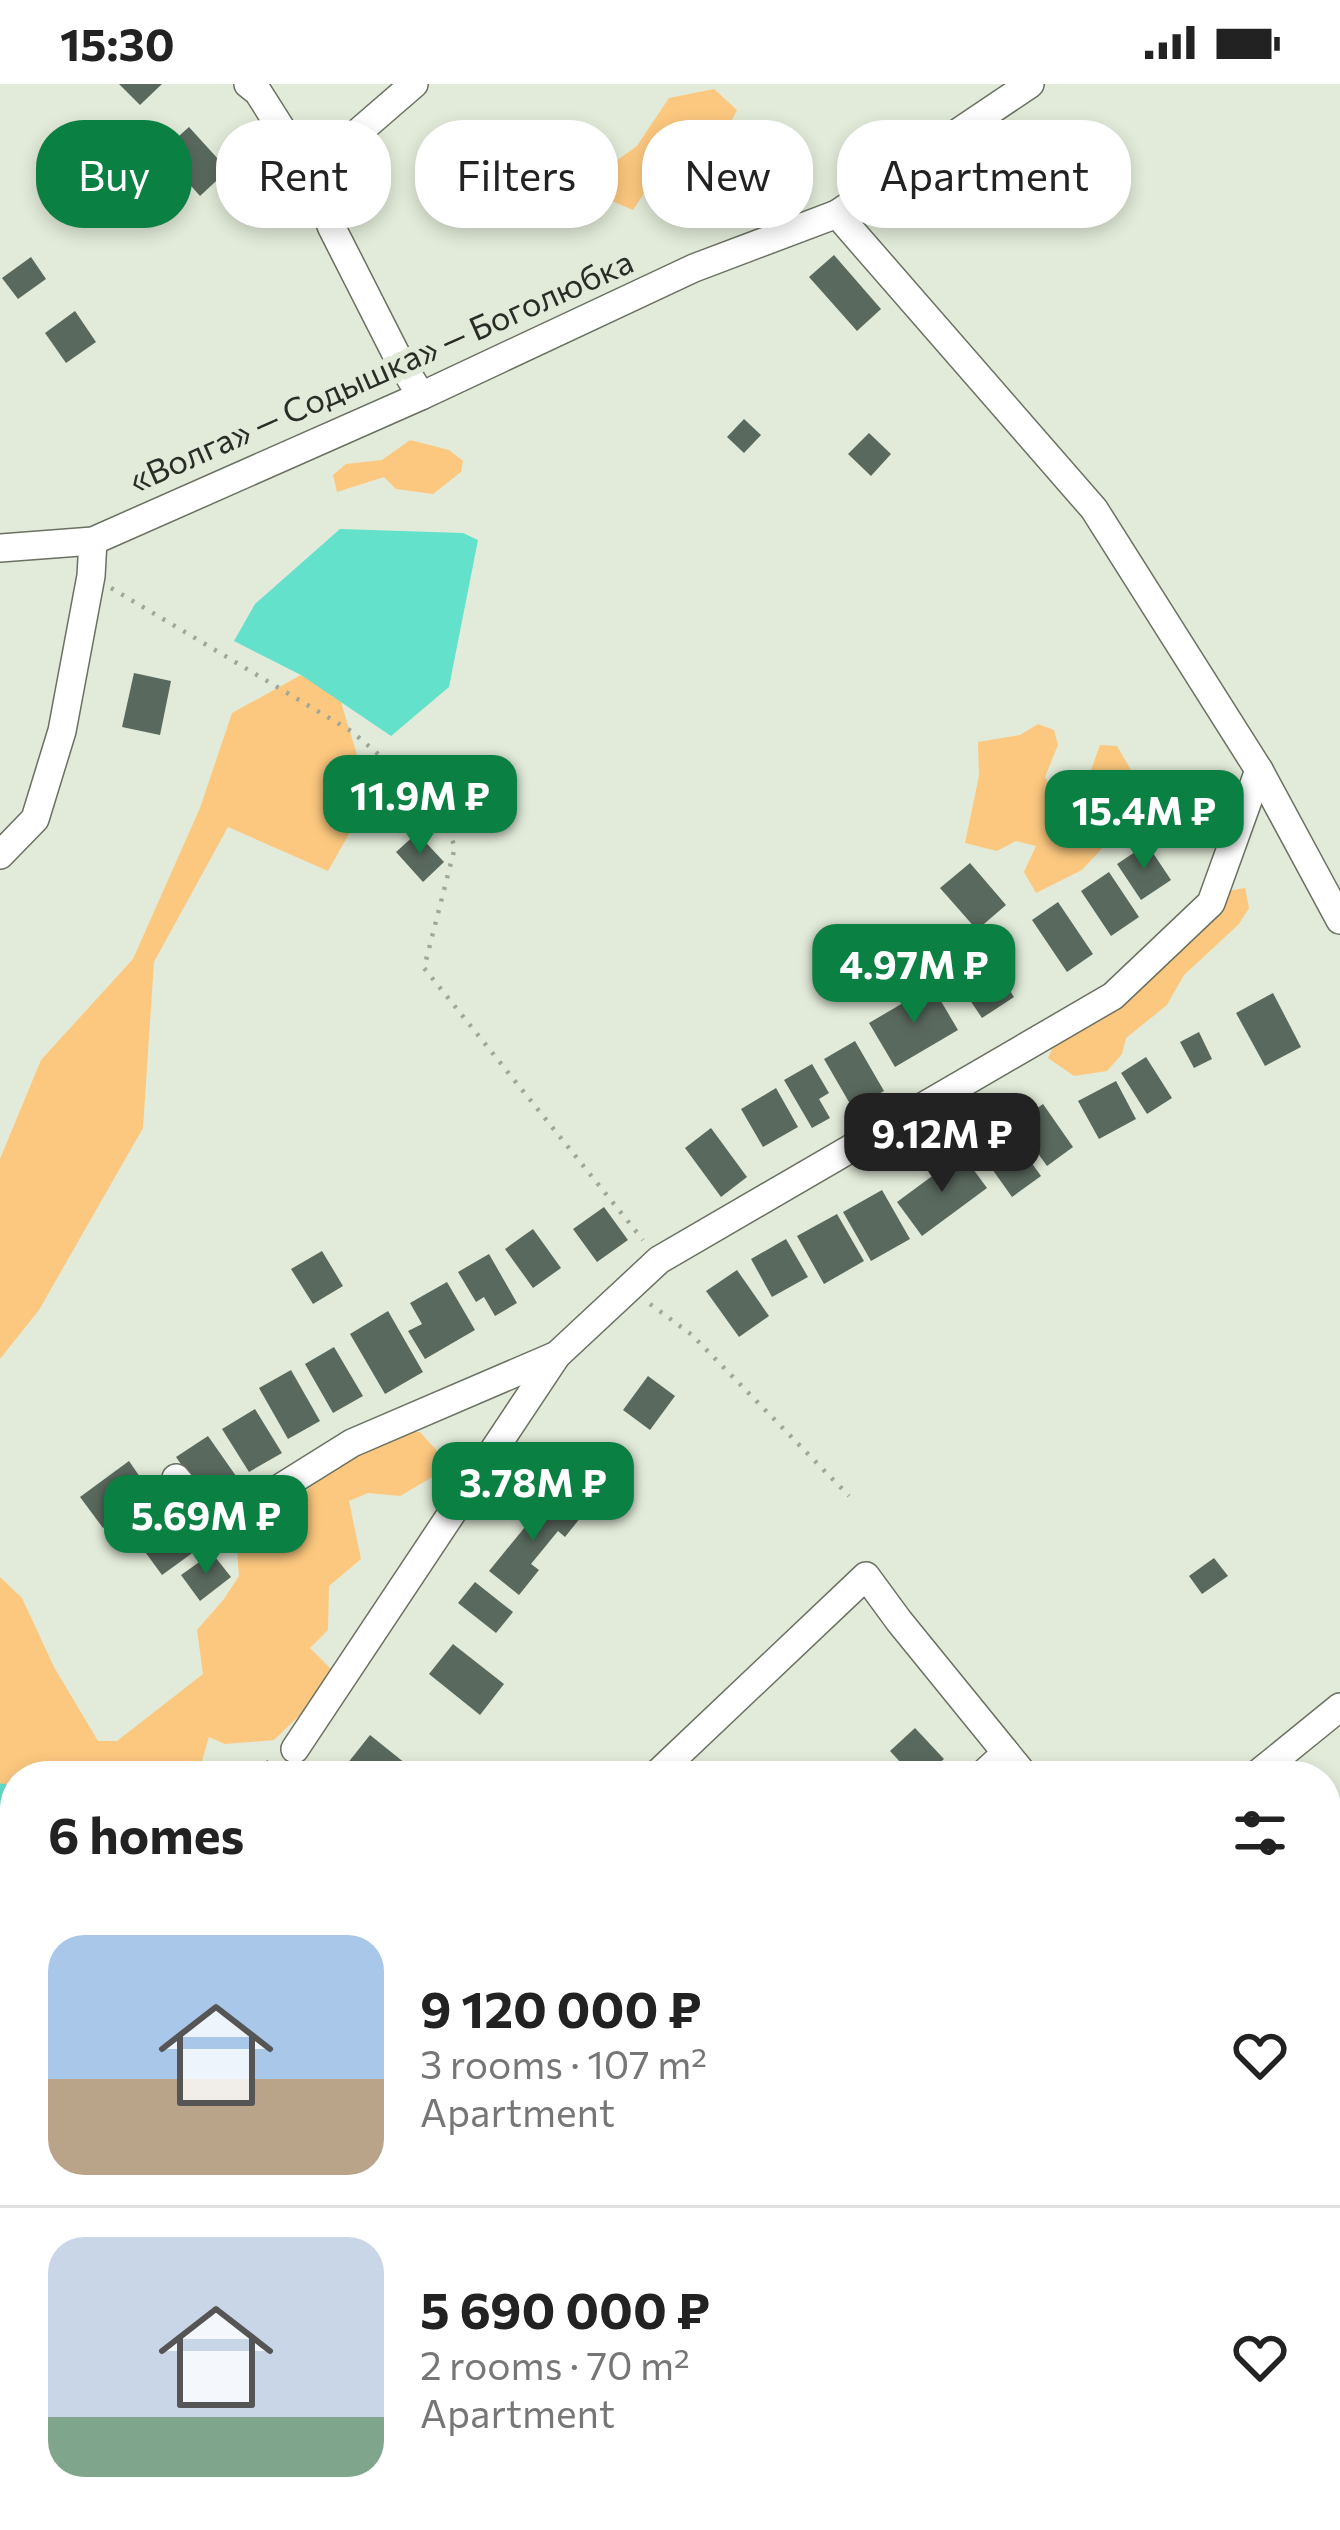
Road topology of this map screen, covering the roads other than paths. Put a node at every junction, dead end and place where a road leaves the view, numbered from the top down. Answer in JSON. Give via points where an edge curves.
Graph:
{"nodes":[{"id":1,"x":248,"y":84,"type":"edge"},
{"id":2,"x":414,"y":84,"type":"edge"},
{"id":3,"x":1030,"y":84,"type":"edge"},
{"id":4,"x":276,"y":120,"type":"edge"},
{"id":5,"x":372,"y":120,"type":"edge"},
{"id":6,"x":977,"y":120,"type":"edge"},
{"id":7,"x":837,"y":214,"type":"edge"},
{"id":8,"x":332,"y":228,"type":"edge"},
{"id":9,"x":849,"y":228,"type":"edge"},
{"id":10,"x":421,"y":396,"type":"junction"},
{"id":11,"x":93,"y":541,"type":"junction"},
{"id":12,"x":0,"y":548,"type":"edge"},
{"id":13,"x":1258,"y":770,"type":"junction"},
{"id":14,"x":0,"y":856,"type":"edge"},
{"id":15,"x":1340,"y":920,"type":"edge"},
{"id":16,"x":557,"y":1354,"type":"junction"},
{"id":17,"x":176,"y":1478,"type":"dead end"},
{"id":18,"x":1340,"y":1707,"type":"edge"},
{"id":19,"x":295,"y":1749,"type":"dead end"},
{"id":20,"x":1006,"y":1753,"type":"junction"},
{"id":21,"x":671,"y":1761,"type":"edge"},
{"id":22,"x":997,"y":1761,"type":"edge"},
{"id":23,"x":1013,"y":1761,"type":"edge"},
{"id":24,"x":1273,"y":1761,"type":"edge"}],
"edges":[{"from":1,"to":4,"type":"street"},
{"from":2,"to":5,"type":"street"},
{"from":3,"to":6,"type":"street","name":"«Волга» — Содышка» — Боголюбка"},
{"from":7,"to":10,"type":"street","name":"«Волга» — Содышка» — Боголюбка","via":[[694,268]]},
{"from":8,"to":10,"type":"street"},
{"from":9,"to":13,"type":"street","via":[[1094,509]]},
{"from":10,"to":11,"type":"street","name":"«Волга» — Содышка» — Боголюбка"},
{"from":11,"to":12,"type":"street","name":"«Волга» — Содышка» — Боголюбка"},
{"from":11,"to":14,"type":"street","via":[[62,731],[34,819]]},
{"from":13,"to":15,"type":"street"},
{"from":13,"to":16,"type":"street","via":[[1211,903],[1113,996],[651,1268]]},
{"from":16,"to":17,"type":"street","via":[[352,1443],[230,1519],[202,1509]]},
{"from":16,"to":19,"type":"street"},
{"from":18,"to":24,"type":"street"},
{"from":20,"to":21,"type":"street","via":[[866,1576]]},
{"from":20,"to":22,"type":"street"},
{"from":20,"to":23,"type":"street"}]}
